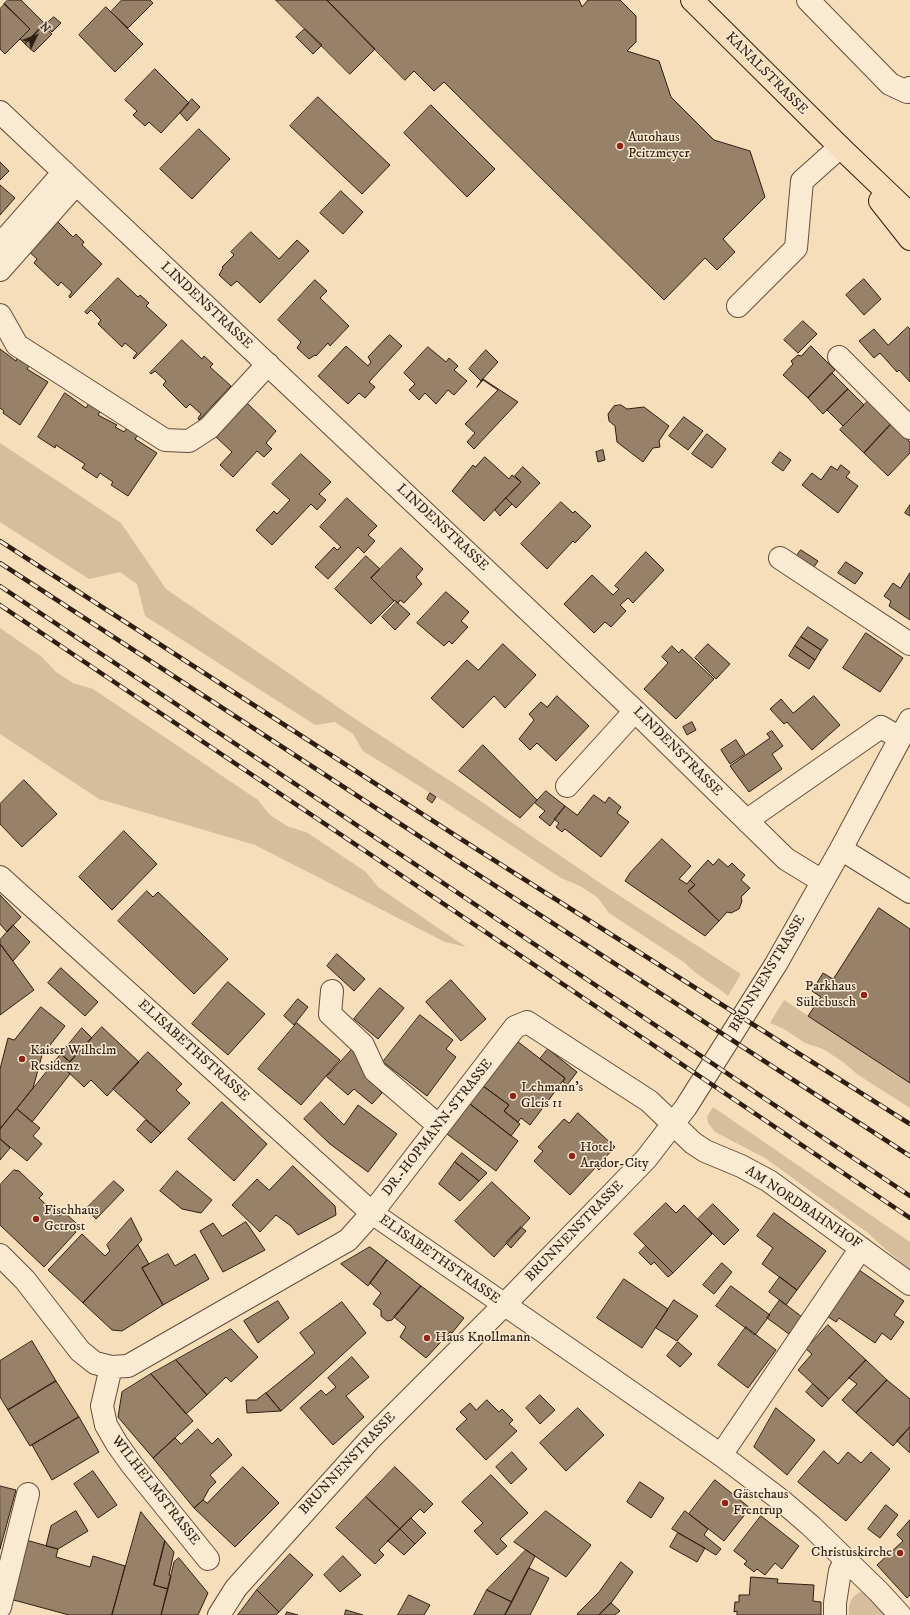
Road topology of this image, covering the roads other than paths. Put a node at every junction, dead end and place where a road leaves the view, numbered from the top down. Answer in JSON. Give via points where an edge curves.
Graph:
{"nodes":[{"id":1,"x":692,"y":0,"type":"edge"},
{"id":2,"x":808,"y":0,"type":"edge"},
{"id":3,"x":910,"y":88,"type":"edge"},
{"id":4,"x":0,"y":112,"type":"edge"},
{"id":5,"x":840,"y":147,"type":"junction"},
{"id":6,"x":70,"y":178,"type":"junction"},
{"id":7,"x":910,"y":214,"type":"edge"},
{"id":8,"x":910,"y":239,"type":"edge"},
{"id":9,"x":0,"y":245,"type":"edge"},
{"id":10,"x":0,"y":270,"type":"edge"},
{"id":11,"x":738,"y":306,"type":"dead end"},
{"id":12,"x":0,"y":315,"type":"edge"},
{"id":13,"x":839,"y":357,"type":"dead end"},
{"id":14,"x":268,"y":364,"type":"junction"},
{"id":15,"x":910,"y":428,"type":"edge"},
{"id":16,"x":780,"y":558,"type":"dead end"},
{"id":17,"x":910,"y":644,"type":"edge"},
{"id":18,"x":635,"y":711,"type":"junction"},
{"id":19,"x":905,"y":729,"type":"edge"},
{"id":20,"x":567,"y":786,"type":"dead end"},
{"id":21,"x":748,"y":822,"type":"junction"},
{"id":22,"x":841,"y":849,"type":"junction"},
{"id":23,"x":0,"y":877,"type":"edge"},
{"id":24,"x":822,"y":881,"type":"junction"},
{"id":25,"x":910,"y":892,"type":"edge"},
{"id":26,"x":332,"y":991,"type":"dead end"},
{"id":27,"x":673,"y":1124,"type":"junction"},
{"id":28,"x":439,"y":1126,"type":"junction"},
{"id":29,"x":372,"y":1213,"type":"junction"},
{"id":30,"x":861,"y":1248,"type":"junction"},
{"id":31,"x":0,"y":1254,"type":"edge"},
{"id":32,"x":910,"y":1284,"type":"edge"},
{"id":33,"x":504,"y":1305,"type":"junction"},
{"id":34,"x":111,"y":1367,"type":"junction"},
{"id":35,"x":721,"y":1455,"type":"junction"},
{"id":36,"x":28,"y":1494,"type":"dead end"},
{"id":37,"x":208,"y":1559,"type":"dead end"},
{"id":38,"x":846,"y":1560,"type":"junction"},
{"id":39,"x":0,"y":1606,"type":"edge"},
{"id":40,"x":219,"y":1615,"type":"edge"},
{"id":41,"x":835,"y":1615,"type":"edge"},
{"id":42,"x":900,"y":1615,"type":"edge"}],
"edges":[{"from":1,"to":5,"type":"main road","name":"KANALSTRASSE"},
{"from":2,"to":3,"type":"street","via":[[890,84],[907,92]]},
{"from":4,"to":6,"type":"street","name":"LINDENSTRASSE"},
{"from":5,"to":7,"type":"main road","name":"KANALSTRASSE"},
{"from":5,"to":8,"type":"main road","name":"KANALSTRASSE"},
{"from":5,"to":11,"type":"street","via":[[802,181],[796,248]]},
{"from":6,"to":9,"type":"street"},
{"from":6,"to":10,"type":"street"},
{"from":6,"to":14,"type":"street","name":"LINDENSTRASSE"},
{"from":12,"to":14,"type":"street","via":[[17,345],[165,440],[189,441],[209,428]]},
{"from":13,"to":15,"type":"street"},
{"from":14,"to":18,"type":"street","name":"LINDENSTRASSE"},
{"from":16,"to":17,"type":"street"},
{"from":18,"to":20,"type":"street"},
{"from":18,"to":21,"type":"street","name":"LINDENSTRASSE"},
{"from":19,"to":21,"type":"street","name":"BRUNNENSTRASSE","via":[[881,727]]},
{"from":19,"to":22,"type":"street","name":"BRUNNENSTRASSE"},
{"from":21,"to":24,"type":"street","name":"LINDENSTRASSE","via":[[786,859]]},
{"from":22,"to":24,"type":"street","name":"BRUNNENSTRASSE"},
{"from":22,"to":25,"type":"street"},
{"from":23,"to":29,"type":"street","name":"ELISABETHSTRASSE"},
{"from":24,"to":27,"type":"street","name":"BRUNNENSTRASSE","via":[[776,964]]},
{"from":26,"to":28,"type":"street","via":[[330,1014],[363,1045],[375,1071]]},
{"from":27,"to":28,"type":"street","name":"DR.-HOPMANN-STRASSE","via":[[649,1101],[527,1022],[515,1027]]},
{"from":27,"to":30,"type":"street","name":"AM NORDBAHNHOF","via":[[693,1143],[768,1181]]},
{"from":27,"to":33,"type":"street","name":"BRUNNENSTRASSE","via":[[646,1159]]},
{"from":28,"to":29,"type":"street","name":"DR.-HOPMANN-STRASSE"},
{"from":29,"to":33,"type":"street","name":"ELISABETHSTRASSE"},
{"from":29,"to":34,"type":"street","name":"DR.-HOPMANN-STRASSE","via":[[348,1240],[128,1366]]},
{"from":30,"to":32,"type":"street","name":"AM NORDBAHNHOF"},
{"from":30,"to":35,"type":"street"},
{"from":31,"to":34,"type":"street","via":[[25,1280],[80,1351],[95,1363]]},
{"from":33,"to":35,"type":"street","name":"ELISABETHSTRASSE"},
{"from":33,"to":40,"type":"street","name":"BRUNNENSTRASSE","via":[[361,1449],[236,1588]]},
{"from":34,"to":37,"type":"street","name":"WILHELMSTRASSE","via":[[102,1406],[106,1425],[132,1465]]},
{"from":35,"to":38,"type":"street","name":"ELISABETHSTRASSE","via":[[782,1501]]},
{"from":36,"to":39,"type":"street"},
{"from":38,"to":41,"type":"street","via":[[840,1571]]},
{"from":38,"to":42,"type":"street","name":"ELISABETHSTRASSE"}]}
